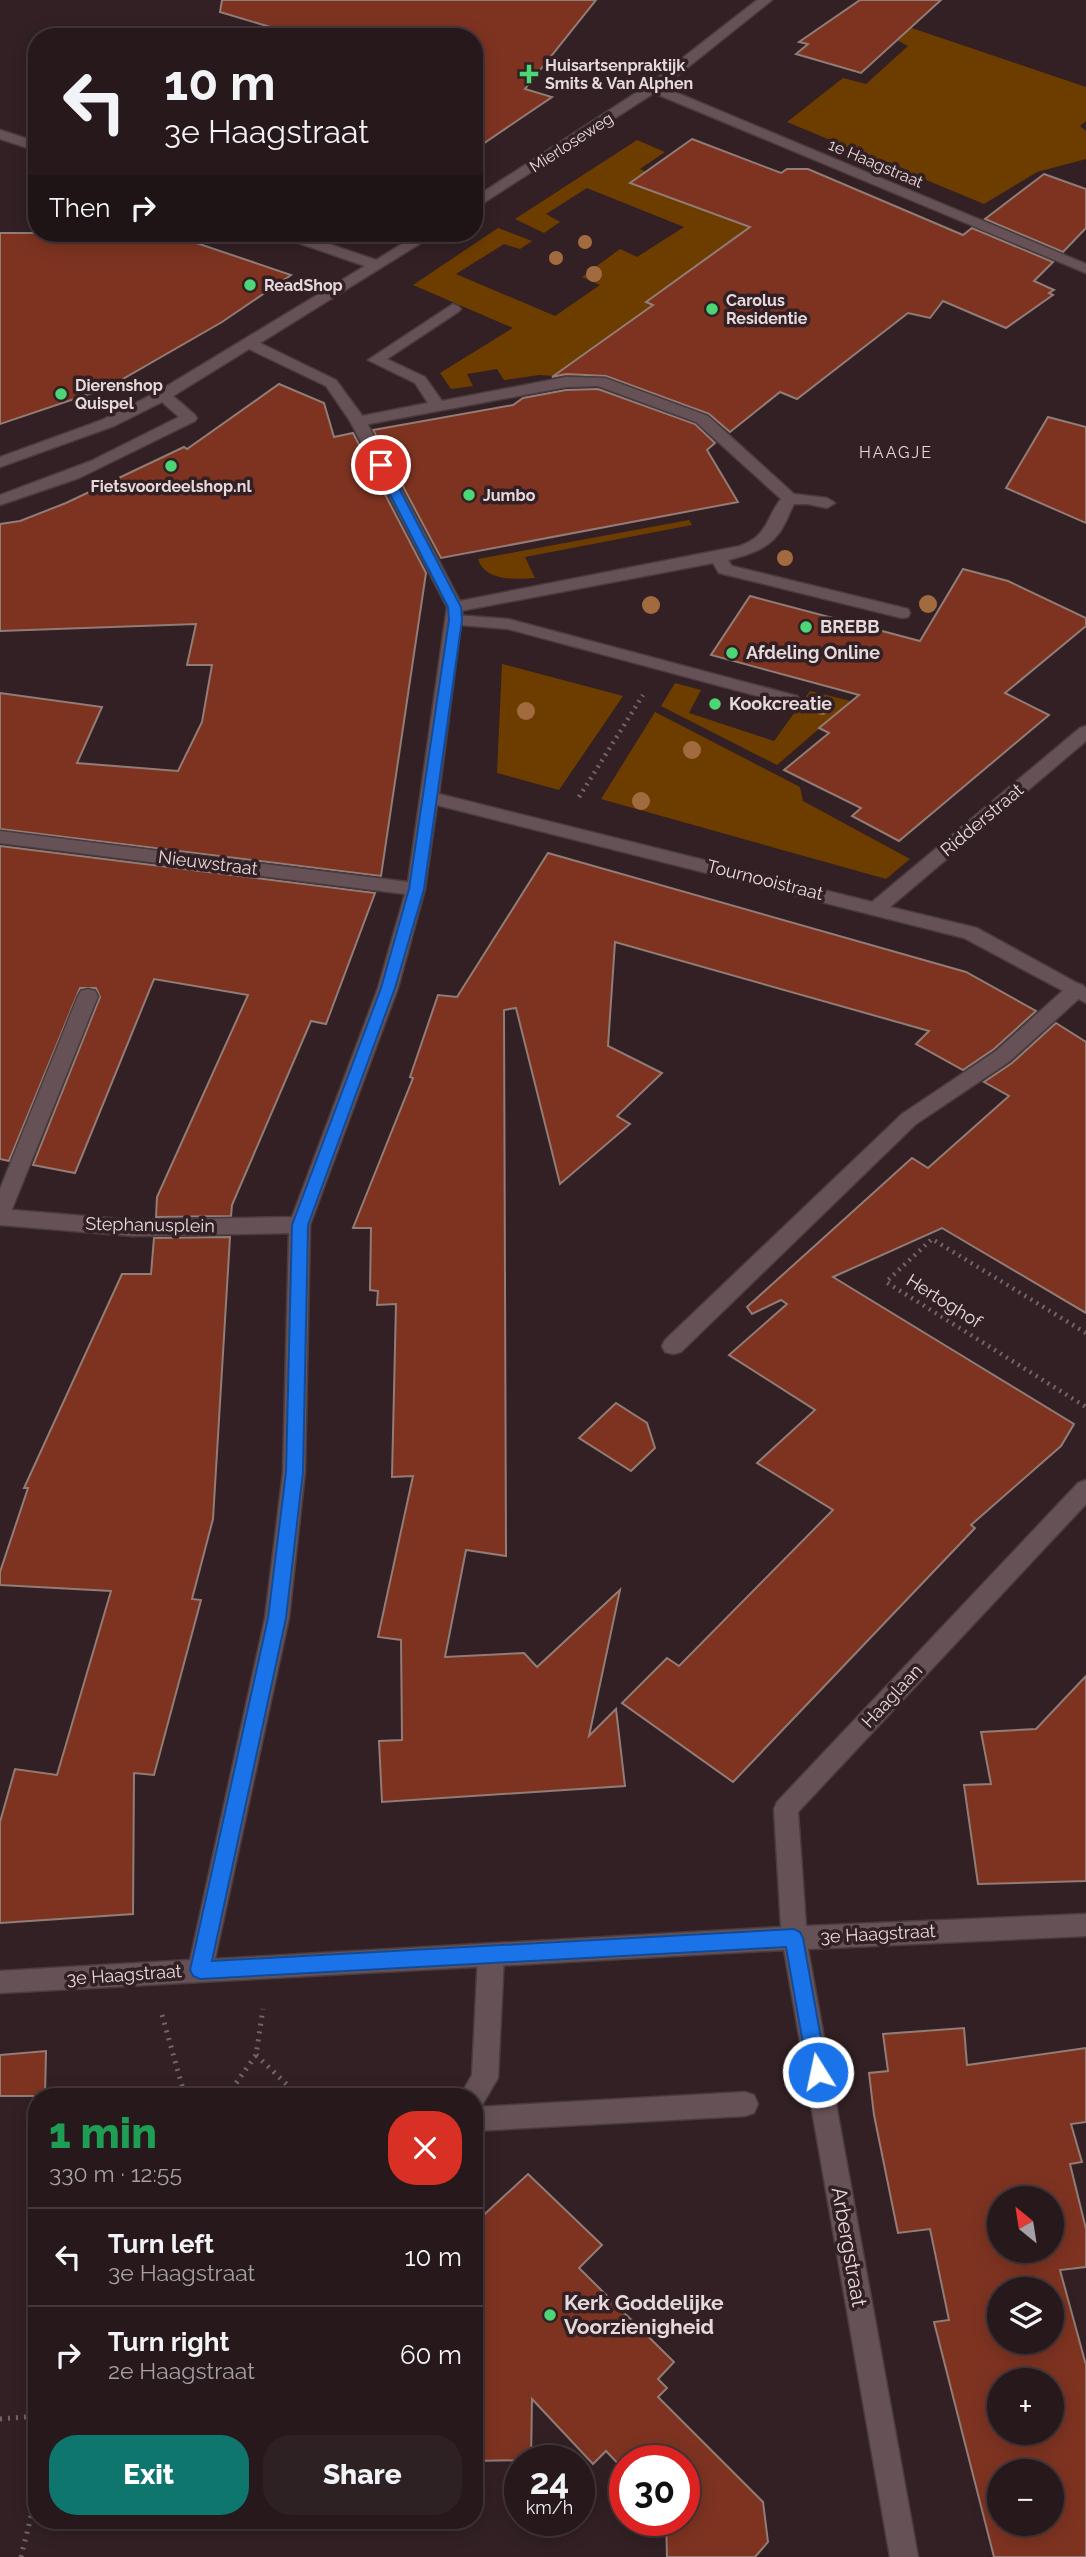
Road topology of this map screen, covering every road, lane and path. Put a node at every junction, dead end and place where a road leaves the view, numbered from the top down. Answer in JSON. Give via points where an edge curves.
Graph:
{"nodes":[{"id":1,"x":765,"y":0,"type":"edge"},
{"id":2,"x":653,"y":88,"type":"junction"},
{"id":3,"x":0,"y":134,"type":"edge"},
{"id":4,"x":28,"y":144,"type":"edge"},
{"id":5,"x":483,"y":199,"type":"edge"},
{"id":6,"x":309,"y":242,"type":"edge"},
{"id":7,"x":415,"y":242,"type":"edge"},
{"id":8,"x":377,"y":265,"type":"junction"},
{"id":9,"x":1086,"y":270,"type":"edge"},
{"id":10,"x":453,"y":309,"type":"dead end"},
{"id":11,"x":248,"y":343,"type":"junction"},
{"id":12,"x":163,"y":395,"type":"junction"},
{"id":13,"x":438,"y":406,"type":"junction"},
{"id":14,"x":358,"y":421,"type":"junction"},
{"id":15,"x":0,"y":462,"type":"edge"},
{"id":16,"x":790,"y":499,"type":"junction"},
{"id":17,"x":0,"y":500,"type":"edge"},
{"id":18,"x":827,"y":503,"type":"dead end"},
{"id":19,"x":718,"y":556,"type":"junction"},
{"id":20,"x":455,"y":613,"type":"junction"},
{"id":21,"x":902,"y":613,"type":"dead end"},
{"id":22,"x":662,"y":665,"type":"junction"},
{"id":23,"x":791,"y":700,"type":"dead end"},
{"id":24,"x":1086,"y":733,"type":"edge"},
{"id":25,"x":432,"y":798,"type":"junction"},
{"id":26,"x":558,"y":829,"type":"junction"},
{"id":27,"x":0,"y":836,"type":"edge"},
{"id":28,"x":416,"y":889,"type":"junction"},
{"id":29,"x":877,"y":908,"type":"junction"},
{"id":30,"x":1081,"y":993,"type":"edge"},
{"id":31,"x":88,"y":996,"type":"dead end"},
{"id":32,"x":0,"y":1215,"type":"edge"},
{"id":33,"x":300,"y":1225,"type":"junction"},
{"id":34,"x":1086,"y":1333,"type":"edge"},
{"id":35,"x":673,"y":1346,"type":"dead end"},
{"id":36,"x":1086,"y":1407,"type":"edge"},
{"id":37,"x":1086,"y":1489,"type":"edge"},
{"id":38,"x":1086,"y":1925,"type":"edge"},
{"id":39,"x":794,"y":1938,"type":"junction"},
{"id":40,"x":491,"y":1955,"type":"junction"},
{"id":41,"x":270,"y":1967,"type":"junction"},
{"id":42,"x":200,"y":1970,"type":"junction"},
{"id":43,"x":152,"y":1974,"type":"junction"},
{"id":44,"x":0,"y":1982,"type":"edge"},
{"id":45,"x":256,"y":2055,"type":"junction"},
{"id":46,"x":183,"y":2088,"type":"edge"},
{"id":47,"x":233,"y":2088,"type":"edge"},
{"id":48,"x":291,"y":2088,"type":"edge"},
{"id":49,"x":478,"y":2088,"type":"edge"},
{"id":50,"x":745,"y":2104,"type":"dead end"},
{"id":51,"x":483,"y":2119,"type":"edge"},
{"id":52,"x":28,"y":2417,"type":"edge"},
{"id":53,"x":0,"y":2419,"type":"edge"},
{"id":54,"x":28,"y":2529,"type":"edge"},
{"id":55,"x":21,"y":2557,"type":"edge"},
{"id":56,"x":904,"y":2557,"type":"edge"}],
"edges":[{"from":1,"to":2,"type":"street","name":"Mierloseweg"},
{"from":2,"to":5,"type":"street","name":"Mierloseweg"},
{"from":2,"to":9,"type":"street","name":"1e Haagstraat"},
{"from":3,"to":4,"type":"street"},
{"from":6,"to":8,"type":"street"},
{"from":7,"to":8,"type":"street"},
{"from":8,"to":11,"type":"street"},
{"from":10,"to":13,"type":"street","via":[[376,360],[420,380]]},
{"from":11,"to":12,"type":"street"},
{"from":11,"to":14,"type":"street","via":[[331,383]]},
{"from":12,"to":15,"type":"street","via":[[108,423]]},
{"from":12,"to":17,"type":"street","via":[[188,418],[88,468]]},
{"from":13,"to":14,"type":"street"},
{"from":13,"to":16,"type":"street","via":[[566,382],[600,381],[702,419]]},
{"from":14,"to":20,"type":"street"},
{"from":16,"to":18,"type":"street","via":[[807,497]]},
{"from":16,"to":19,"type":"street","via":[[763,541]]},
{"from":19,"to":20,"type":"street"},
{"from":19,"to":21,"type":"street","via":[[725,569]]},
{"from":20,"to":22,"type":"street"},
{"from":20,"to":25,"type":"street"},
{"from":22,"to":23,"type":"street"},
{"from":22,"to":26,"type":"path"},
{"from":24,"to":29,"type":"street","name":"Ridderstraat"},
{"from":25,"to":26,"type":"street","name":"Tournooistraat"},
{"from":25,"to":28,"type":"street"},
{"from":26,"to":29,"type":"street","name":"Tournooistraat"},
{"from":27,"to":28,"type":"street","name":"Nieuwstraat"},
{"from":28,"to":33,"type":"street","via":[[388,988]]},
{"from":29,"to":30,"type":"street","name":"Tournooistraat","via":[[970,933]]},
{"from":30,"to":35,"type":"street","via":[[1003,1056],[909,1119]]},
{"from":31,"to":32,"type":"street"},
{"from":32,"to":33,"type":"street","name":"Stephanusplein","via":[[133,1228]]},
{"from":33,"to":42,"type":"street","via":[[294,1472],[277,1618]]},
{"from":34,"to":36,"type":"path","name":"Hertoghof","via":[[932,1239],[886,1282]]},
{"from":37,"to":39,"type":"street","name":"Haaglaan","via":[[786,1809]]},
{"from":38,"to":39,"type":"street","name":"3e Haagstraat"},
{"from":39,"to":40,"type":"street","name":"3e Haagstraat"},
{"from":39,"to":56,"type":"street","name":"Arbergstraat"},
{"from":40,"to":41,"type":"street","name":"3e Haagstraat"},
{"from":40,"to":49,"type":"street","via":[[485,2078]]},
{"from":41,"to":42,"type":"street","name":"3e Haagstraat"},
{"from":41,"to":45,"type":"path"},
{"from":42,"to":43,"type":"street","name":"3e Haagstraat"},
{"from":43,"to":44,"type":"street","name":"3e Haagstraat"},
{"from":43,"to":46,"type":"path"},
{"from":45,"to":47,"type":"path"},
{"from":45,"to":48,"type":"path"},
{"from":50,"to":51,"type":"street"},
{"from":52,"to":53,"type":"path"},
{"from":54,"to":55,"type":"path"}]}
